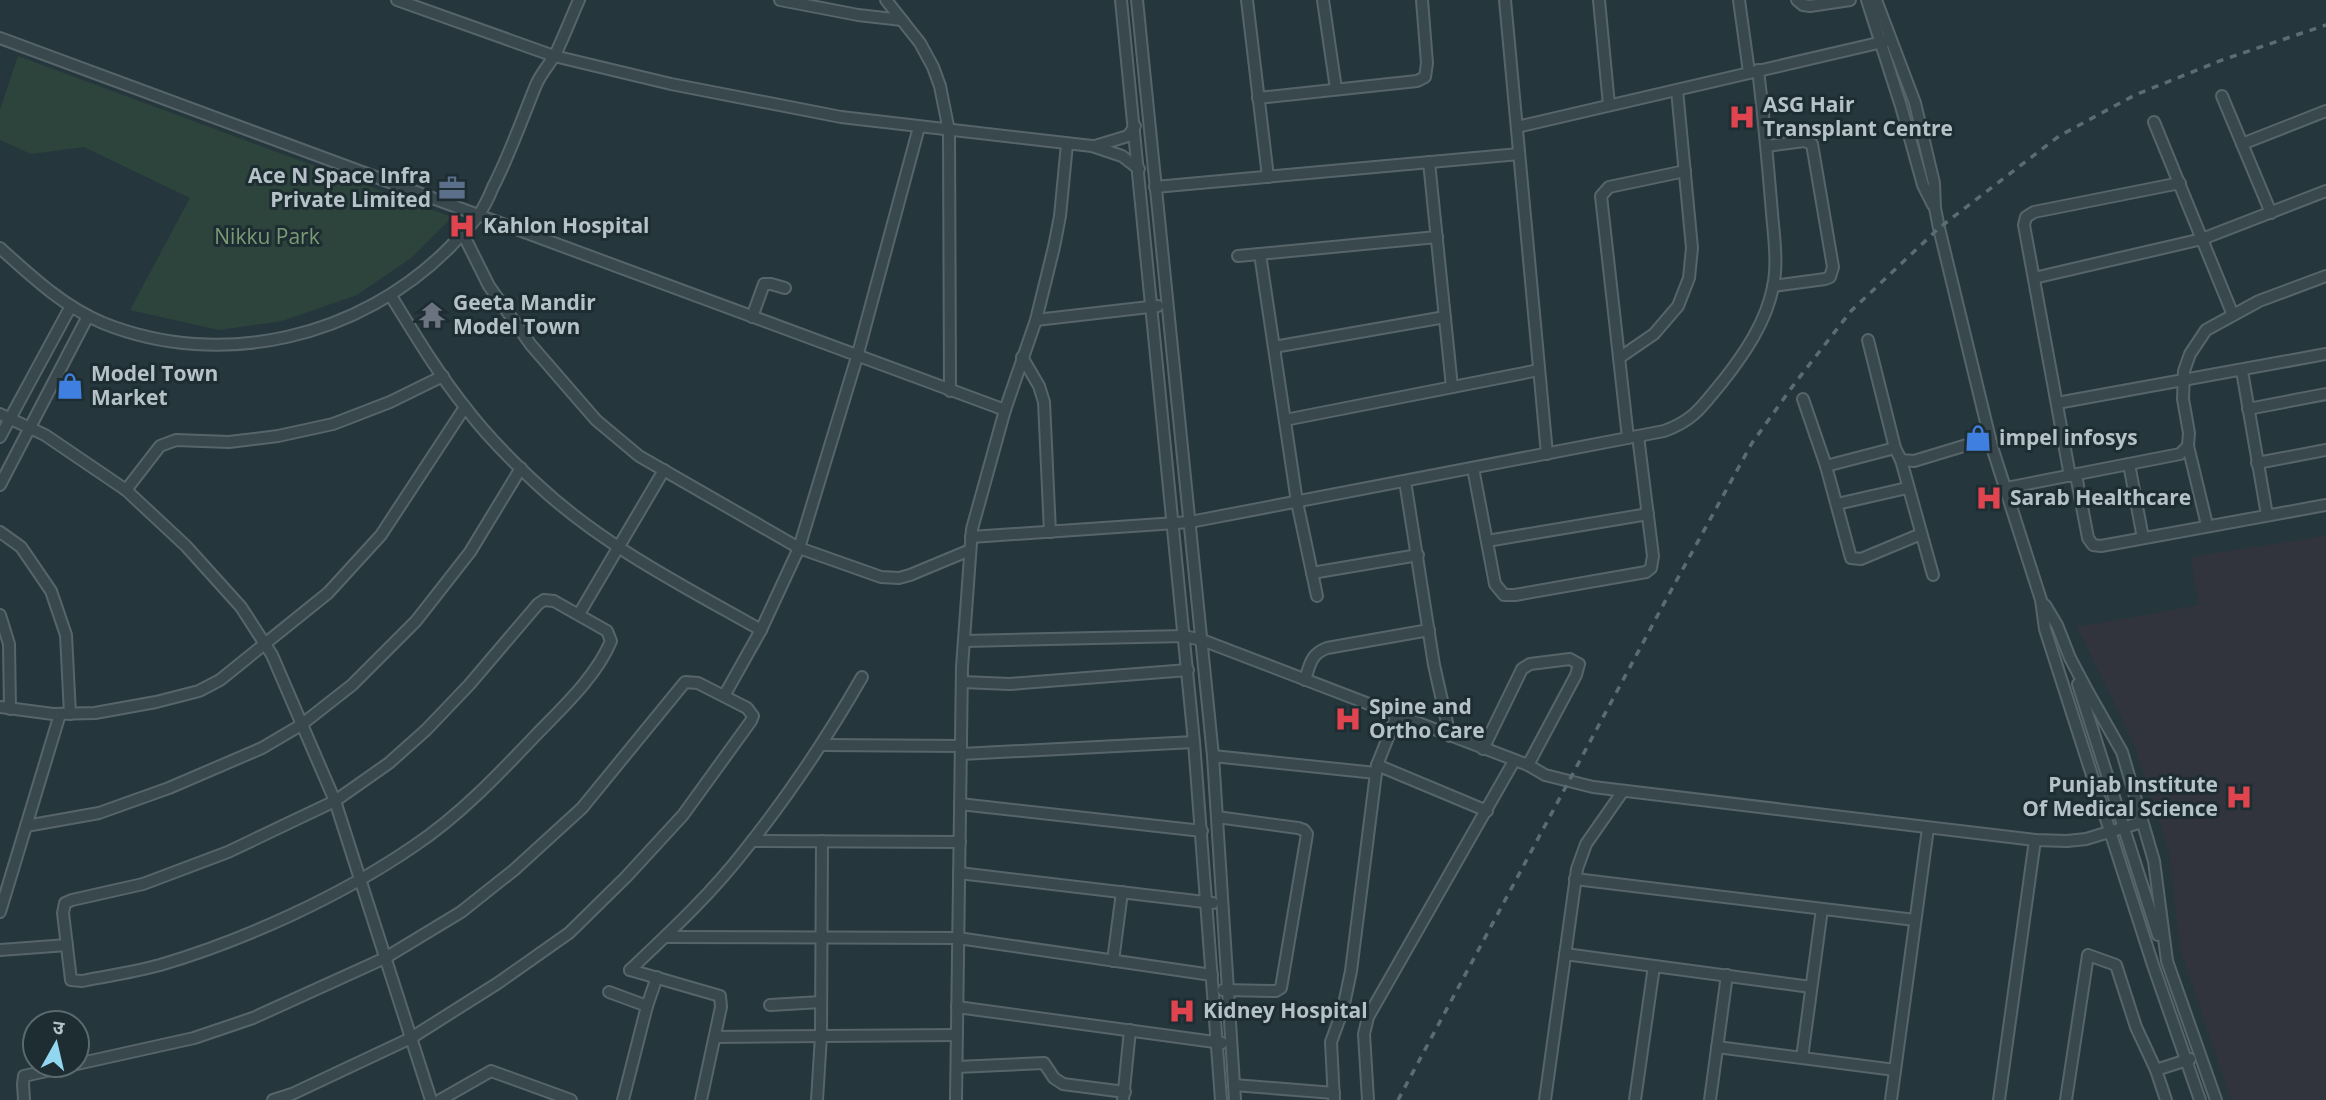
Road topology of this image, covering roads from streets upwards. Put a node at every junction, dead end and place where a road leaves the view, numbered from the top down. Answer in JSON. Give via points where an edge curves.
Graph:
{"nodes":[{"id":1,"x":397,"y":0,"type":"edge"},
{"id":2,"x":579,"y":0,"type":"edge"},
{"id":3,"x":780,"y":0,"type":"edge"},
{"id":4,"x":886,"y":0,"type":"edge"},
{"id":5,"x":1121,"y":0,"type":"edge"},
{"id":6,"x":1137,"y":0,"type":"edge"},
{"id":7,"x":1247,"y":0,"type":"edge"},
{"id":8,"x":1323,"y":0,"type":"edge"},
{"id":9,"x":1422,"y":0,"type":"edge"},
{"id":10,"x":1505,"y":0,"type":"edge"},
{"id":11,"x":1599,"y":0,"type":"edge"},
{"id":12,"x":1739,"y":0,"type":"edge"},
{"id":13,"x":1797,"y":0,"type":"edge"},
{"id":14,"x":1850,"y":0,"type":"edge"},
{"id":15,"x":1867,"y":0,"type":"edge"},
{"id":16,"x":1876,"y":0,"type":"edge"},
{"id":17,"x":902,"y":20,"type":"junction"},
{"id":18,"x":0,"y":38,"type":"edge"},
{"id":19,"x":1886,"y":41,"type":"junction"},
{"id":20,"x":554,"y":56,"type":"junction"},
{"id":21,"x":1753,"y":71,"type":"junction"},
{"id":22,"x":1336,"y":89,"type":"junction"},
{"id":23,"x":1677,"y":90,"type":"junction"},
{"id":24,"x":2221,"y":96,"type":"dead end"},
{"id":25,"x":1258,"y":98,"type":"junction"},
{"id":26,"x":1609,"y":105,"type":"junction"},
{"id":27,"x":2326,"y":111,"type":"edge"},
{"id":28,"x":2154,"y":121,"type":"dead end"},
{"id":29,"x":1135,"y":126,"type":"junction"},
{"id":30,"x":919,"y":127,"type":"junction"},
{"id":31,"x":1517,"y":127,"type":"junction"},
{"id":32,"x":948,"y":131,"type":"junction"},
{"id":33,"x":1067,"y":144,"type":"junction"},
{"id":34,"x":2242,"y":144,"type":"junction"},
{"id":35,"x":1092,"y":146,"type":"junction"},
{"id":36,"x":1767,"y":146,"type":"junction"},
{"id":37,"x":1520,"y":154,"type":"junction"},
{"id":38,"x":1429,"y":162,"type":"junction"},
{"id":39,"x":1139,"y":169,"type":"junction"},
{"id":40,"x":1685,"y":171,"type":"junction"},
{"id":41,"x":1268,"y":177,"type":"junction"},
{"id":42,"x":2180,"y":183,"type":"junction"},
{"id":43,"x":1155,"y":187,"type":"junction"},
{"id":44,"x":2326,"y":191,"type":"edge"},
{"id":45,"x":2271,"y":213,"type":"junction"},
{"id":46,"x":479,"y":215,"type":"junction"},
{"id":47,"x":463,"y":234,"type":"junction"},
{"id":48,"x":1437,"y":237,"type":"junction"},
{"id":49,"x":2202,"y":239,"type":"junction"},
{"id":50,"x":0,"y":248,"type":"edge"},
{"id":51,"x":1260,"y":254,"type":"junction"},
{"id":52,"x":1238,"y":256,"type":"dead end"},
{"id":53,"x":2034,"y":278,"type":"junction"},
{"id":54,"x":2325,"y":279,"type":"edge"},
{"id":55,"x":1773,"y":286,"type":"junction"},
{"id":56,"x":785,"y":288,"type":"dead end"},
{"id":57,"x":391,"y":296,"type":"junction"},
{"id":58,"x":71,"y":306,"type":"junction"},
{"id":59,"x":1167,"y":306,"type":"junction"},
{"id":60,"x":1152,"y":307,"type":"junction"},
{"id":61,"x":2233,"y":315,"type":"junction"},
{"id":62,"x":88,"y":316,"type":"junction"},
{"id":63,"x":752,"y":317,"type":"junction"},
{"id":64,"x":1445,"y":317,"type":"junction"},
{"id":65,"x":1036,"y":320,"type":"junction"},
{"id":66,"x":1868,"y":340,"type":"dead end"},
{"id":67,"x":1273,"y":346,"type":"junction"},
{"id":68,"x":2326,"y":354,"type":"edge"},
{"id":69,"x":857,"y":357,"type":"junction"},
{"id":70,"x":1022,"y":357,"type":"junction"},
{"id":71,"x":1619,"y":358,"type":"junction"},
{"id":72,"x":1539,"y":370,"type":"junction"},
{"id":73,"x":2242,"y":371,"type":"junction"},
{"id":74,"x":443,"y":376,"type":"junction"},
{"id":75,"x":2184,"y":381,"type":"junction"},
{"id":76,"x":1452,"y":387,"type":"junction"},
{"id":77,"x":950,"y":391,"type":"junction"},
{"id":78,"x":2326,"y":394,"type":"edge"},
{"id":79,"x":1803,"y":399,"type":"dead end"},
{"id":80,"x":2057,"y":403,"type":"junction"},
{"id":81,"x":464,"y":407,"type":"junction"},
{"id":82,"x":2248,"y":409,"type":"junction"},
{"id":83,"x":1005,"y":410,"type":"junction"},
{"id":84,"x":5,"y":416,"type":"edge"},
{"id":85,"x":1285,"y":420,"type":"junction"},
{"id":86,"x":30,"y":428,"type":"junction"},
{"id":87,"x":0,"y":437,"type":"edge"},
{"id":88,"x":1633,"y":437,"type":"junction"},
{"id":89,"x":1990,"y":438,"type":"junction"},
{"id":90,"x":2188,"y":446,"type":"junction"},
{"id":91,"x":1895,"y":448,"type":"junction"},
{"id":92,"x":2326,"y":450,"type":"edge"},
{"id":93,"x":1547,"y":454,"type":"junction"},
{"id":94,"x":1901,"y":460,"type":"junction"},
{"id":95,"x":2258,"y":463,"type":"junction"},
{"id":96,"x":2129,"y":464,"type":"junction"},
{"id":97,"x":1825,"y":466,"type":"junction"},
{"id":98,"x":521,"y":468,"type":"junction"},
{"id":99,"x":1473,"y":468,"type":"junction"},
{"id":100,"x":664,"y":470,"type":"junction"},
{"id":101,"x":2073,"y":475,"type":"junction"},
{"id":102,"x":1405,"y":481,"type":"junction"},
{"id":103,"x":0,"y":485,"type":"edge"},
{"id":104,"x":1908,"y":488,"type":"junction"},
{"id":105,"x":2006,"y":488,"type":"junction"},
{"id":106,"x":126,"y":490,"type":"junction"},
{"id":107,"x":1297,"y":502,"type":"junction"},
{"id":108,"x":1837,"y":504,"type":"junction"},
{"id":109,"x":2326,"y":505,"type":"edge"},
{"id":110,"x":1648,"y":514,"type":"junction"},
{"id":111,"x":2267,"y":515,"type":"junction"},
{"id":112,"x":1190,"y":522,"type":"junction"},
{"id":113,"x":1173,"y":523,"type":"junction"},
{"id":114,"x":2207,"y":525,"type":"junction"},
{"id":115,"x":0,"y":532,"type":"edge"},
{"id":116,"x":1050,"y":532,"type":"junction"},
{"id":117,"x":1921,"y":534,"type":"junction"},
{"id":118,"x":971,"y":537,"type":"junction"},
{"id":119,"x":2143,"y":537,"type":"junction"},
{"id":120,"x":1487,"y":541,"type":"junction"},
{"id":121,"x":620,"y":546,"type":"junction"},
{"id":122,"x":799,"y":548,"type":"junction"},
{"id":123,"x":970,"y":550,"type":"junction"},
{"id":124,"x":1418,"y":555,"type":"junction"},
{"id":125,"x":1312,"y":573,"type":"junction"},
{"id":126,"x":1933,"y":575,"type":"dead end"},
{"id":127,"x":1317,"y":596,"type":"dead end"},
{"id":128,"x":2041,"y":600,"type":"junction"},
{"id":129,"x":579,"y":614,"type":"junction"},
{"id":130,"x":0,"y":615,"type":"edge"},
{"id":131,"x":761,"y":630,"type":"junction"},
{"id":132,"x":1429,"y":630,"type":"junction"},
{"id":133,"x":1184,"y":636,"type":"junction"},
{"id":134,"x":1202,"y":640,"type":"junction"},
{"id":135,"x":964,"y":641,"type":"junction"},
{"id":136,"x":265,"y":644,"type":"junction"},
{"id":137,"x":2070,"y":658,"type":"junction"},
{"id":138,"x":1188,"y":670,"type":"junction"},
{"id":139,"x":862,"y":677,"type":"dead end"},
{"id":140,"x":1305,"y":680,"type":"junction"},
{"id":141,"x":962,"y":682,"type":"junction"},
{"id":142,"x":724,"y":696,"type":"junction"},
{"id":143,"x":5,"y":708,"type":"edge"},
{"id":144,"x":65,"y":714,"type":"junction"},
{"id":145,"x":1397,"y":715,"type":"junction"},
{"id":146,"x":302,"y":725,"type":"junction"},
{"id":147,"x":1450,"y":736,"type":"junction"},
{"id":148,"x":1194,"y":742,"type":"junction"},
{"id":149,"x":822,"y":746,"type":"junction"},
{"id":150,"x":1483,"y":749,"type":"junction"},
{"id":151,"x":961,"y":750,"type":"junction"},
{"id":152,"x":1213,"y":756,"type":"junction"},
{"id":153,"x":1514,"y":761,"type":"junction"},
{"id":154,"x":1528,"y":765,"type":"junction"},
{"id":155,"x":1376,"y":769,"type":"junction"},
{"id":156,"x":1623,"y":791,"type":"junction"},
{"id":157,"x":335,"y":801,"type":"junction"},
{"id":158,"x":960,"y":804,"type":"junction"},
{"id":159,"x":1488,"y":811,"type":"junction"},
{"id":160,"x":1217,"y":817,"type":"junction"},
{"id":161,"x":2142,"y":822,"type":"junction"},
{"id":162,"x":26,"y":826,"type":"junction"},
{"id":163,"x":1928,"y":828,"type":"junction"},
{"id":164,"x":2124,"y":828,"type":"junction"},
{"id":165,"x":1202,"y":831,"type":"junction"},
{"id":166,"x":2110,"y":832,"type":"junction"},
{"id":167,"x":2035,"y":840,"type":"junction"},
{"id":168,"x":752,"y":841,"type":"junction"},
{"id":169,"x":822,"y":841,"type":"junction"},
{"id":170,"x":960,"y":842,"type":"junction"},
{"id":171,"x":959,"y":873,"type":"junction"},
{"id":172,"x":1576,"y":879,"type":"junction"},
{"id":173,"x":361,"y":880,"type":"junction"},
{"id":174,"x":1122,"y":892,"type":"junction"},
{"id":175,"x":1207,"y":902,"type":"junction"},
{"id":176,"x":1223,"y":904,"type":"junction"},
{"id":177,"x":1822,"y":909,"type":"junction"},
{"id":178,"x":0,"y":912,"type":"edge"},
{"id":179,"x":1915,"y":920,"type":"junction"},
{"id":180,"x":665,"y":937,"type":"junction"},
{"id":181,"x":821,"y":937,"type":"junction"},
{"id":182,"x":958,"y":938,"type":"junction"},
{"id":183,"x":67,"y":945,"type":"junction"},
{"id":184,"x":0,"y":950,"type":"edge"},
{"id":185,"x":1565,"y":954,"type":"junction"},
{"id":186,"x":385,"y":958,"type":"junction"},
{"id":187,"x":1113,"y":961,"type":"junction"},
{"id":188,"x":2167,"y":961,"type":"junction"},
{"id":189,"x":1654,"y":966,"type":"junction"},
{"id":190,"x":1212,"y":975,"type":"junction"},
{"id":191,"x":1727,"y":975,"type":"junction"},
{"id":192,"x":657,"y":977,"type":"junction"},
{"id":193,"x":1811,"y":986,"type":"junction"},
{"id":194,"x":1213,"y":990,"type":"junction"},
{"id":195,"x":1229,"y":990,"type":"junction"},
{"id":196,"x":609,"y":992,"type":"dead end"},
{"id":197,"x":821,"y":1002,"type":"junction"},
{"id":198,"x":771,"y":1005,"type":"dead end"},
{"id":199,"x":647,"y":1006,"type":"junction"},
{"id":200,"x":957,"y":1007,"type":"junction"},
{"id":201,"x":1130,"y":1030,"type":"junction"},
{"id":202,"x":957,"y":1035,"type":"junction"},
{"id":203,"x":821,"y":1036,"type":"junction"},
{"id":204,"x":715,"y":1037,"type":"junction"},
{"id":205,"x":411,"y":1038,"type":"junction"},
{"id":206,"x":1217,"y":1042,"type":"junction"},
{"id":207,"x":1232,"y":1043,"type":"junction"},
{"id":208,"x":1717,"y":1046,"type":"junction"},
{"id":209,"x":2199,"y":1056,"type":"junction"},
{"id":210,"x":1802,"y":1058,"type":"junction"},
{"id":211,"x":91,"y":1061,"type":"edge"},
{"id":212,"x":2186,"y":1061,"type":"junction"},
{"id":213,"x":957,"y":1067,"type":"junction"},
{"id":214,"x":1895,"y":1070,"type":"junction"},
{"id":215,"x":2156,"y":1070,"type":"junction"},
{"id":216,"x":24,"y":1079,"type":"edge"},
{"id":217,"x":1234,"y":1086,"type":"junction"},
{"id":218,"x":1124,"y":1096,"type":"edge"},
{"id":219,"x":1334,"y":1096,"type":"edge"},
{"id":220,"x":24,"y":1100,"type":"edge"},
{"id":221,"x":273,"y":1100,"type":"edge"},
{"id":222,"x":431,"y":1100,"type":"edge"},
{"id":223,"x":440,"y":1100,"type":"edge"},
{"id":224,"x":571,"y":1100,"type":"edge"},
{"id":225,"x":623,"y":1100,"type":"edge"},
{"id":226,"x":701,"y":1100,"type":"edge"},
{"id":227,"x":817,"y":1100,"type":"edge"},
{"id":228,"x":956,"y":1100,"type":"edge"},
{"id":229,"x":1221,"y":1100,"type":"edge"},
{"id":230,"x":1235,"y":1100,"type":"edge"},
{"id":231,"x":1368,"y":1100,"type":"edge"},
{"id":232,"x":1545,"y":1100,"type":"edge"},
{"id":233,"x":1635,"y":1100,"type":"edge"},
{"id":234,"x":1710,"y":1100,"type":"edge"},
{"id":235,"x":1891,"y":1100,"type":"edge"},
{"id":236,"x":1999,"y":1100,"type":"edge"},
{"id":237,"x":2066,"y":1100,"type":"edge"},
{"id":238,"x":2166,"y":1100,"type":"edge"},
{"id":239,"x":2200,"y":1100,"type":"edge"},
{"id":240,"x":2216,"y":1100,"type":"edge"}],
"edges":[{"from":1,"to":20,"type":"street"},
{"from":2,"to":20,"type":"street"},
{"from":3,"to":17,"type":"street"},
{"from":4,"to":17,"type":"street"},
{"from":5,"to":29,"type":"street"},
{"from":6,"to":43,"type":"street"},
{"from":7,"to":25,"type":"street"},
{"from":8,"to":22,"type":"street"},
{"from":9,"to":22,"type":"street","via":[[1424,77]]},
{"from":10,"to":31,"type":"street"},
{"from":11,"to":26,"type":"street"},
{"from":12,"to":21,"type":"street"},
{"from":13,"to":14,"type":"street","via":[[1810,6]]},
{"from":15,"to":19,"type":"street"},
{"from":16,"to":19,"type":"street"},
{"from":17,"to":32,"type":"street","via":[[933,67]]},
{"from":18,"to":46,"type":"street"},
{"from":19,"to":21,"type":"street"},
{"from":19,"to":89,"type":"street","via":[[1923,185],[1935,208]]},
{"from":20,"to":30,"type":"street","via":[[671,84]]},
{"from":20,"to":46,"type":"street","via":[[538,81],[513,147]]},
{"from":21,"to":23,"type":"street"},
{"from":21,"to":36,"type":"street"},
{"from":22,"to":25,"type":"street"},
{"from":23,"to":26,"type":"street"},
{"from":23,"to":40,"type":"street"},
{"from":24,"to":34,"type":"street"},
{"from":25,"to":41,"type":"street"},
{"from":26,"to":31,"type":"street"},
{"from":27,"to":34,"type":"street"},
{"from":28,"to":42,"type":"street"},
{"from":29,"to":35,"type":"street","via":[[1128,136]]},
{"from":29,"to":39,"type":"street"},
{"from":30,"to":32,"type":"street"},
{"from":30,"to":69,"type":"street"},
{"from":31,"to":37,"type":"street"},
{"from":32,"to":33,"type":"street"},
{"from":32,"to":77,"type":"street"},
{"from":33,"to":35,"type":"street"},
{"from":33,"to":65,"type":"street","via":[[1060,216]]},
{"from":34,"to":45,"type":"street"},
{"from":35,"to":39,"type":"street","via":[[1122,156]]},
{"from":36,"to":55,"type":"street"},
{"from":36,"to":55,"type":"street","via":[[1812,144],[1833,267],[1825,279]]},
{"from":37,"to":38,"type":"street"},
{"from":37,"to":72,"type":"street"},
{"from":38,"to":41,"type":"street"},
{"from":38,"to":48,"type":"street"},
{"from":39,"to":60,"type":"street"},
{"from":40,"to":71,"type":"street","via":[[1692,248],[1689,278],[1678,306],[1654,334]]},
{"from":40,"to":71,"type":"street","via":[[1608,187],[1601,196]]},
{"from":41,"to":43,"type":"street"},
{"from":42,"to":49,"type":"street"},
{"from":42,"to":53,"type":"street","via":[[2026,217]]},
{"from":43,"to":59,"type":"street"},
{"from":44,"to":45,"type":"street"},
{"from":45,"to":49,"type":"street"},
{"from":46,"to":47,"type":"street"},
{"from":46,"to":63,"type":"street"},
{"from":47,"to":57,"type":"street"},
{"from":47,"to":100,"type":"street","via":[[489,286],[531,345],[596,421]]},
{"from":48,"to":51,"type":"street"},
{"from":48,"to":64,"type":"street"},
{"from":49,"to":53,"type":"street"},
{"from":49,"to":61,"type":"street"},
{"from":50,"to":58,"type":"street"},
{"from":51,"to":52,"type":"street"},
{"from":51,"to":67,"type":"street"},
{"from":53,"to":80,"type":"street"},
{"from":54,"to":61,"type":"street","via":[[2259,301]]},
{"from":55,"to":88,"type":"street","via":[[1752,341],[1699,411],[1683,424]]},
{"from":56,"to":63,"type":"street","via":[[764,284]]},
{"from":57,"to":62,"type":"street","via":[[296,336],[243,344],[167,340]]},
{"from":57,"to":74,"type":"street"},
{"from":58,"to":62,"type":"street"},
{"from":58,"to":84,"type":"street"},
{"from":59,"to":60,"type":"street"},
{"from":59,"to":112,"type":"street"},
{"from":60,"to":65,"type":"street"},
{"from":60,"to":113,"type":"street"},
{"from":61,"to":75,"type":"street","via":[[2206,330],[2190,354]]},
{"from":62,"to":86,"type":"street"},
{"from":63,"to":69,"type":"street"},
{"from":64,"to":67,"type":"street"},
{"from":64,"to":76,"type":"street"},
{"from":65,"to":70,"type":"street"},
{"from":66,"to":91,"type":"street"},
{"from":67,"to":85,"type":"street"},
{"from":68,"to":73,"type":"street"},
{"from":69,"to":77,"type":"street"},
{"from":69,"to":122,"type":"street"},
{"from":70,"to":83,"type":"street"},
{"from":70,"to":116,"type":"street","via":[[1044,402]]},
{"from":71,"to":88,"type":"street"},
{"from":72,"to":76,"type":"street"},
{"from":72,"to":93,"type":"street"},
{"from":73,"to":75,"type":"street"},
{"from":73,"to":82,"type":"street"},
{"from":74,"to":81,"type":"street"},
{"from":74,"to":106,"type":"street","via":[[333,424],[229,442],[176,440],[160,446]]},
{"from":75,"to":80,"type":"street"},
{"from":75,"to":90,"type":"street"},
{"from":76,"to":85,"type":"street"},
{"from":77,"to":83,"type":"street"},
{"from":78,"to":82,"type":"street"},
{"from":79,"to":97,"type":"street"},
{"from":80,"to":101,"type":"street"},
{"from":81,"to":98,"type":"street"},
{"from":81,"to":136,"type":"street","via":[[381,535],[328,593]]},
{"from":82,"to":95,"type":"street"},
{"from":83,"to":118,"type":"street"},
{"from":84,"to":86,"type":"street"},
{"from":84,"to":87,"type":"street"},
{"from":85,"to":107,"type":"street"},
{"from":86,"to":103,"type":"street"},
{"from":86,"to":106,"type":"street"},
{"from":88,"to":93,"type":"street"},
{"from":88,"to":110,"type":"street"},
{"from":89,"to":94,"type":"street","via":[[1914,461]]},
{"from":89,"to":105,"type":"street"},
{"from":90,"to":96,"type":"street","via":[[2179,454]]},
{"from":90,"to":114,"type":"street"},
{"from":91,"to":94,"type":"street"},
{"from":91,"to":97,"type":"street"},
{"from":92,"to":95,"type":"street"},
{"from":93,"to":99,"type":"street"},
{"from":94,"to":104,"type":"street"},
{"from":95,"to":111,"type":"street"},
{"from":96,"to":101,"type":"street"},
{"from":96,"to":119,"type":"street"},
{"from":97,"to":108,"type":"street"},
{"from":98,"to":121,"type":"street"},
{"from":98,"to":146,"type":"street","via":[[470,552],[416,621],[352,685]]},
{"from":99,"to":102,"type":"street"},
{"from":99,"to":120,"type":"street"},
{"from":100,"to":121,"type":"street"},
{"from":100,"to":122,"type":"street"},
{"from":101,"to":105,"type":"street"},
{"from":101,"to":119,"type":"street","via":[[2093,545]]},
{"from":102,"to":107,"type":"street"},
{"from":102,"to":124,"type":"street"},
{"from":104,"to":108,"type":"street"},
{"from":104,"to":117,"type":"street"},
{"from":105,"to":128,"type":"street"},
{"from":106,"to":136,"type":"street","via":[[186,546],[241,607]]},
{"from":107,"to":112,"type":"street"},
{"from":107,"to":125,"type":"street"},
{"from":108,"to":117,"type":"street","via":[[1848,553],[1855,560]]},
{"from":109,"to":111,"type":"street"},
{"from":110,"to":120,"type":"street"},
{"from":110,"to":120,"type":"street","via":[[1653,563],[1646,572],[1515,595],[1504,595],[1495,584]]},
{"from":111,"to":114,"type":"street"},
{"from":112,"to":113,"type":"street"},
{"from":112,"to":134,"type":"street"},
{"from":113,"to":116,"type":"street"},
{"from":113,"to":133,"type":"street"},
{"from":114,"to":119,"type":"street"},
{"from":115,"to":144,"type":"street","via":[[20,547],[51,591],[66,635]]},
{"from":116,"to":118,"type":"street"},
{"from":117,"to":126,"type":"street"},
{"from":118,"to":123,"type":"street"},
{"from":121,"to":129,"type":"street"},
{"from":121,"to":131,"type":"street"},
{"from":122,"to":123,"type":"street","via":[[881,577],[900,578]]},
{"from":122,"to":131,"type":"street"},
{"from":123,"to":135,"type":"street"},
{"from":124,"to":125,"type":"street"},
{"from":124,"to":132,"type":"street"},
{"from":125,"to":127,"type":"street"},
{"from":128,"to":137,"type":"street"},
{"from":128,"to":166,"type":"street","via":[[2045,629]]},
{"from":129,"to":157,"type":"street","via":[[554,601],[538,604],[426,730]]},
{"from":129,"to":173,"type":"street","via":[[607,631],[611,641],[589,676],[487,786],[416,845]]},
{"from":130,"to":143,"type":"street","via":[[9,644]]},
{"from":131,"to":142,"type":"street"},
{"from":132,"to":140,"type":"street","via":[[1317,652]]},
{"from":132,"to":147,"type":"street"},
{"from":133,"to":134,"type":"street"},
{"from":133,"to":135,"type":"street"},
{"from":133,"to":138,"type":"street"},
{"from":134,"to":140,"type":"street"},
{"from":134,"to":152,"type":"street"},
{"from":135,"to":141,"type":"street"},
{"from":136,"to":144,"type":"street","via":[[199,691],[107,711]]},
{"from":136,"to":146,"type":"street"},
{"from":137,"to":161,"type":"street","via":[[2122,752]]},
{"from":137,"to":164,"type":"street"},
{"from":138,"to":141,"type":"street","via":[[1010,684]]},
{"from":138,"to":148,"type":"street"},
{"from":139,"to":149,"type":"street"},
{"from":140,"to":145,"type":"street"},
{"from":141,"to":151,"type":"street"},
{"from":142,"to":186,"type":"street","via":[[690,681],[680,685],[582,808],[460,912]]},
{"from":142,"to":205,"type":"street","via":[[747,708],[751,721],[682,815],[626,877],[569,933]]},
{"from":143,"to":144,"type":"street"},
{"from":144,"to":162,"type":"street"},
{"from":145,"to":147,"type":"street"},
{"from":145,"to":155,"type":"street"},
{"from":146,"to":157,"type":"street"},
{"from":146,"to":162,"type":"street","via":[[262,748],[169,788],[99,813]]},
{"from":147,"to":150,"type":"street"},
{"from":148,"to":151,"type":"street"},
{"from":148,"to":165,"type":"street"},
{"from":149,"to":151,"type":"street"},
{"from":149,"to":168,"type":"street"},
{"from":150,"to":153,"type":"street"},
{"from":150,"to":154,"type":"street","via":[[1522,669],[1530,664],[1576,660],[1576,674]]},
{"from":151,"to":158,"type":"street"},
{"from":152,"to":155,"type":"street"},
{"from":152,"to":160,"type":"street"},
{"from":153,"to":154,"type":"street"},
{"from":153,"to":159,"type":"street"},
{"from":154,"to":156,"type":"street","via":[[1569,782]]},
{"from":155,"to":159,"type":"street"},
{"from":155,"to":219,"type":"street","via":[[1351,971],[1331,1042]]},
{"from":156,"to":163,"type":"street"},
{"from":156,"to":172,"type":"street","via":[[1586,844]]},
{"from":157,"to":173,"type":"street"},
{"from":157,"to":183,"type":"street","via":[[228,852],[143,884],[65,903]]},
{"from":158,"to":165,"type":"street"},
{"from":158,"to":170,"type":"street"},
{"from":159,"to":231,"type":"street","via":[[1368,1017],[1364,1034]]},
{"from":160,"to":176,"type":"street"},
{"from":160,"to":195,"type":"street","via":[[1298,828],[1307,834],[1281,988]]},
{"from":161,"to":164,"type":"street"},
{"from":161,"to":188,"type":"street","via":[[2154,861]]},
{"from":162,"to":178,"type":"street"},
{"from":163,"to":167,"type":"street"},
{"from":163,"to":179,"type":"street"},
{"from":164,"to":166,"type":"street"},
{"from":164,"to":188,"type":"street"},
{"from":165,"to":175,"type":"street"},
{"from":166,"to":167,"type":"street","via":[[2086,839]]},
{"from":166,"to":212,"type":"street"},
{"from":167,"to":236,"type":"street"},
{"from":168,"to":169,"type":"street"},
{"from":168,"to":180,"type":"street"},
{"from":169,"to":170,"type":"street"},
{"from":169,"to":181,"type":"street"},
{"from":170,"to":171,"type":"street"},
{"from":171,"to":174,"type":"street"},
{"from":171,"to":182,"type":"street"},
{"from":172,"to":177,"type":"street"},
{"from":172,"to":185,"type":"street"},
{"from":173,"to":183,"type":"street","via":[[218,946],[158,965],[76,982],[69,977]]},
{"from":173,"to":186,"type":"street"},
{"from":174,"to":175,"type":"street"},
{"from":174,"to":187,"type":"street"},
{"from":175,"to":176,"type":"street"},
{"from":175,"to":190,"type":"street"},
{"from":176,"to":195,"type":"street"},
{"from":177,"to":179,"type":"street"},
{"from":177,"to":193,"type":"street"},
{"from":179,"to":214,"type":"street"},
{"from":180,"to":181,"type":"street"},
{"from":180,"to":192,"type":"street","via":[[630,970]]},
{"from":181,"to":182,"type":"street"},
{"from":181,"to":197,"type":"street"},
{"from":182,"to":187,"type":"street"},
{"from":182,"to":200,"type":"street"},
{"from":183,"to":184,"type":"street"},
{"from":185,"to":189,"type":"street"},
{"from":185,"to":232,"type":"street"},
{"from":186,"to":205,"type":"street"},
{"from":186,"to":211,"type":"street","via":[[253,1018]]},
{"from":187,"to":190,"type":"street"},
{"from":188,"to":209,"type":"street"},
{"from":189,"to":191,"type":"street"},
{"from":189,"to":233,"type":"street"},
{"from":190,"to":194,"type":"street"},
{"from":191,"to":193,"type":"street"},
{"from":191,"to":208,"type":"street"},
{"from":192,"to":199,"type":"street"},
{"from":192,"to":204,"type":"street","via":[[720,996]]},
{"from":193,"to":210,"type":"street"},
{"from":194,"to":195,"type":"street"},
{"from":194,"to":206,"type":"street"},
{"from":195,"to":207,"type":"street"},
{"from":196,"to":199,"type":"street"},
{"from":197,"to":198,"type":"street"},
{"from":197,"to":203,"type":"street"},
{"from":199,"to":225,"type":"street"},
{"from":200,"to":201,"type":"street"},
{"from":200,"to":202,"type":"street"},
{"from":201,"to":206,"type":"street"},
{"from":201,"to":218,"type":"street"},
{"from":202,"to":203,"type":"street"},
{"from":202,"to":213,"type":"street"},
{"from":203,"to":204,"type":"street"},
{"from":203,"to":227,"type":"street"},
{"from":204,"to":226,"type":"street"},
{"from":205,"to":221,"type":"street"},
{"from":205,"to":222,"type":"street"},
{"from":206,"to":207,"type":"street"},
{"from":206,"to":229,"type":"street"},
{"from":207,"to":217,"type":"street"},
{"from":208,"to":210,"type":"street"},
{"from":208,"to":234,"type":"street"},
{"from":209,"to":212,"type":"street"},
{"from":209,"to":240,"type":"street"},
{"from":210,"to":214,"type":"street"},
{"from":212,"to":215,"type":"street"},
{"from":212,"to":239,"type":"street"},
{"from":213,"to":218,"type":"street","via":[[1044,1063],[1063,1084]]},
{"from":213,"to":228,"type":"street"},
{"from":214,"to":235,"type":"street"},
{"from":215,"to":237,"type":"street","via":[[2116,965],[2088,956]]},
{"from":215,"to":238,"type":"street"},
{"from":216,"to":220,"type":"street"},
{"from":217,"to":219,"type":"street"},
{"from":217,"to":230,"type":"street"},
{"from":223,"to":224,"type":"street","via":[[491,1071]]}]}
